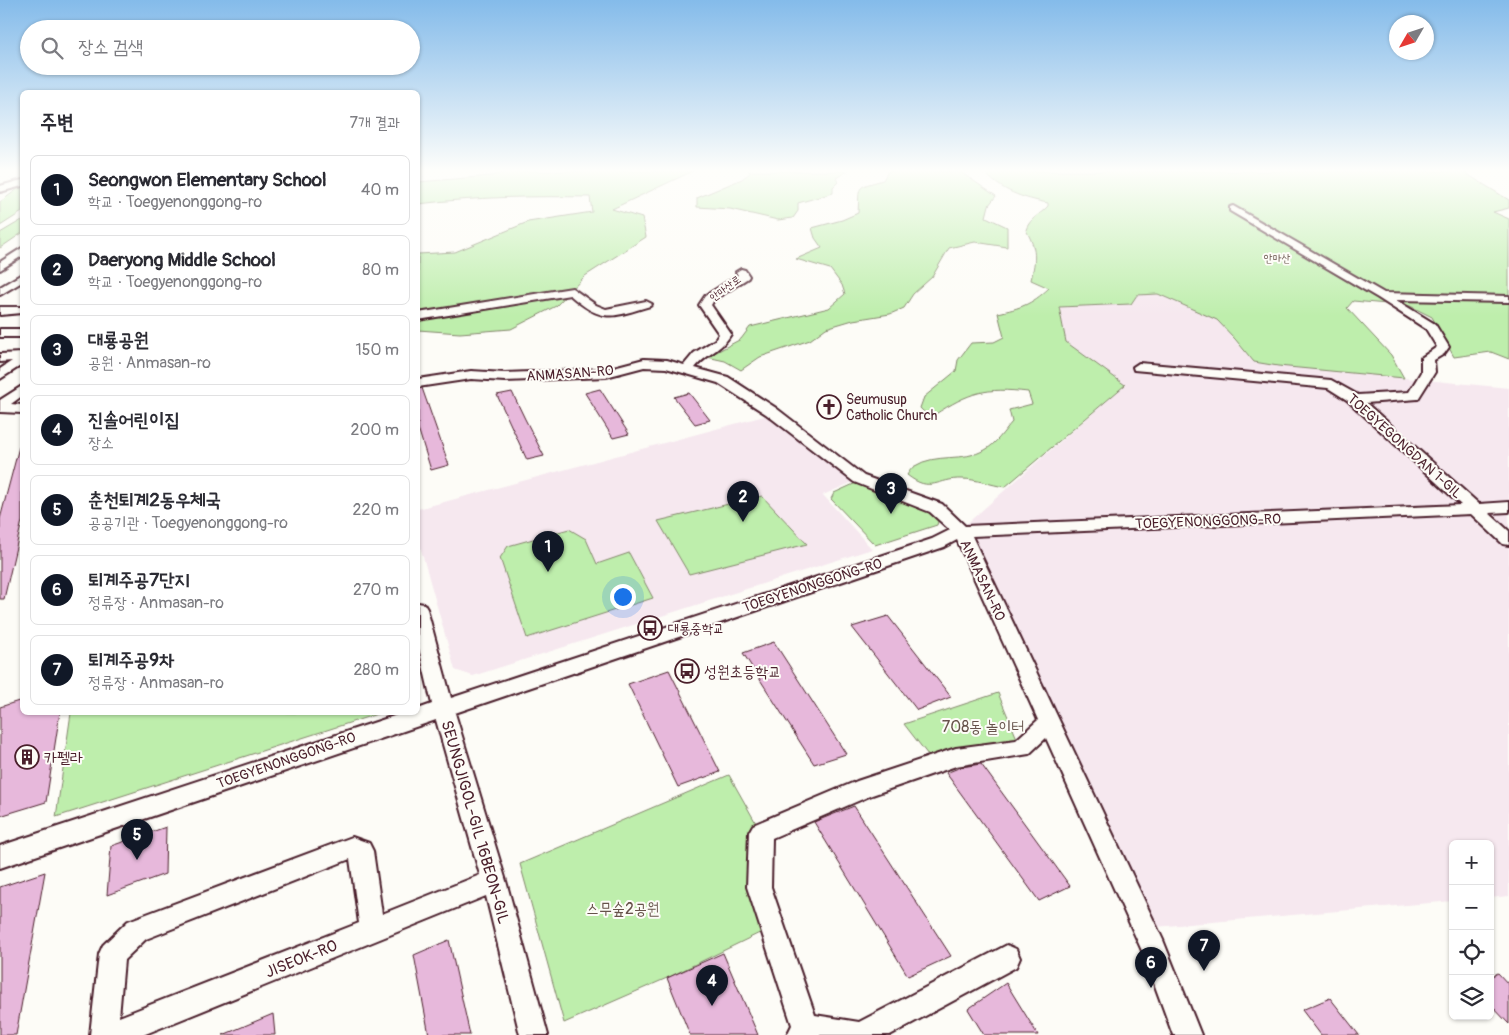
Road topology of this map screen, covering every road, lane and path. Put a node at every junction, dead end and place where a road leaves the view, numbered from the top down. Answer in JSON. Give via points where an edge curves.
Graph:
{"nodes":[{"id":1,"x":1251,"y":219,"type":"edge"},
{"id":2,"x":20,"y":242,"type":"edge"},
{"id":3,"x":20,"y":252,"type":"edge"},
{"id":4,"x":0,"y":256,"type":"edge"},
{"id":5,"x":0,"y":267,"type":"edge"},
{"id":6,"x":741,"y":272,"type":"dead end"},
{"id":7,"x":20,"y":278,"type":"edge"},
{"id":8,"x":20,"y":288,"type":"edge"},
{"id":9,"x":3,"y":290,"type":"edge"},
{"id":10,"x":1382,"y":296,"type":"junction"},
{"id":11,"x":1509,"y":299,"type":"edge"},
{"id":12,"x":646,"y":304,"type":"dead end"},
{"id":13,"x":0,"y":310,"type":"edge"},
{"id":14,"x":20,"y":310,"type":"edge"},
{"id":15,"x":420,"y":317,"type":"edge"},
{"id":16,"x":0,"y":333,"type":"edge"},
{"id":17,"x":20,"y":333,"type":"edge"},
{"id":18,"x":0,"y":358,"type":"edge"},
{"id":19,"x":20,"y":359,"type":"edge"},
{"id":20,"x":20,"y":360,"type":"edge"},
{"id":21,"x":1139,"y":367,"type":"dead end"},
{"id":22,"x":686,"y":370,"type":"junction"},
{"id":23,"x":0,"y":375,"type":"edge"},
{"id":24,"x":420,"y":383,"type":"edge"},
{"id":25,"x":20,"y":392,"type":"edge"},
{"id":26,"x":1355,"y":399,"type":"junction"},
{"id":27,"x":0,"y":407,"type":"edge"},
{"id":28,"x":20,"y":409,"type":"edge"},
{"id":29,"x":1509,"y":507,"type":"edge"},
{"id":30,"x":1474,"y":509,"type":"junction"},
{"id":31,"x":961,"y":531,"type":"junction"},
{"id":32,"x":1509,"y":540,"type":"edge"},
{"id":33,"x":420,"y":617,"type":"edge"},
{"id":34,"x":443,"y":707,"type":"junction"},
{"id":35,"x":419,"y":715,"type":"edge"},
{"id":36,"x":420,"y":715,"type":"edge"},
{"id":37,"x":1049,"y":723,"type":"junction"},
{"id":38,"x":0,"y":857,"type":"edge"},
{"id":39,"x":494,"y":880,"type":"junction"},
{"id":40,"x":372,"y":930,"type":"junction"},
{"id":41,"x":1007,"y":958,"type":"dead end"},
{"id":42,"x":804,"y":1031,"type":"edge"},
{"id":43,"x":104,"y":1035,"type":"edge"},
{"id":44,"x":109,"y":1035,"type":"edge"},
{"id":45,"x":534,"y":1035,"type":"edge"},
{"id":46,"x":857,"y":1035,"type":"edge"},
{"id":47,"x":862,"y":1035,"type":"edge"},
{"id":48,"x":1187,"y":1035,"type":"edge"}],
"edges":[{"from":1,"to":10,"type":"street"},
{"from":2,"to":4,"type":"street"},
{"from":3,"to":5,"type":"street"},
{"from":6,"to":22,"type":"street","name":"안마산로","via":[[744,276],[709,298],[705,305],[725,334]]},
{"from":7,"to":9,"type":"street"},
{"from":8,"to":9,"type":"street"},
{"from":10,"to":11,"type":"street"},
{"from":10,"to":26,"type":"street","via":[[1431,327],[1443,347],[1427,358],[1428,372],[1413,396]]},
{"from":12,"to":15,"type":"street","via":[[607,314],[590,307],[572,291]]},
{"from":13,"to":14,"type":"street"},
{"from":16,"to":17,"type":"street"},
{"from":18,"to":19,"type":"street"},
{"from":20,"to":23,"type":"street"},
{"from":21,"to":26,"type":"street","name":"TOEGYEGONGDAN 1-GIL","via":[[1332,384]]},
{"from":22,"to":24,"type":"street","name":"ANMASAN-RO","via":[[644,362],[606,373],[471,376]]},
{"from":22,"to":31,"type":"street","name":"ANMASAN-RO","via":[[723,380],[771,411],[860,478],[936,508]]},
{"from":25,"to":27,"type":"street"},
{"from":26,"to":30,"type":"street","name":"TOEGYEGONGDAN 1-GIL"},
{"from":27,"to":28,"type":"street"},
{"from":29,"to":30,"type":"street","name":"TOEGYENONGGONG-RO"},
{"from":30,"to":31,"type":"street","name":"TOEGYENONGGONG-RO"},
{"from":30,"to":32,"type":"street","name":"TOEGYEGONGDAN 1-GIL"},
{"from":31,"to":34,"type":"street","name":"TOEGYENONGGONG-RO","via":[[938,543]]},
{"from":31,"to":37,"type":"street","name":"ANMASAN-RO"},
{"from":33,"to":34,"type":"street","name":"SEUNGJIGOL-GIL 16BEON-GIL"},
{"from":34,"to":36,"type":"street","name":"TOEGYENONGGONG-RO"},
{"from":34,"to":39,"type":"street","name":"SEUNGJIGOL-GIL 16BEON-GIL"},
{"from":35,"to":38,"type":"street","name":"TOEGYENONGGONG-RO"},
{"from":37,"to":42,"type":"street","via":[[1021,748],[956,758],[865,788],[761,832],[759,888]]},
{"from":37,"to":48,"type":"street","name":"ANMASAN-RO","via":[[1154,949]]},
{"from":39,"to":40,"type":"street","name":"JISEOK-RO"},
{"from":39,"to":45,"type":"street","name":"SEUNGJIGOL-GIL 16BEON-GIL"},
{"from":40,"to":43,"type":"street","via":[[361,851],[352,848],[136,930],[112,954]]},
{"from":40,"to":44,"type":"street","name":"JISEOK-RO"},
{"from":41,"to":47,"type":"street"},
{"from":42,"to":46,"type":"street"}]}
